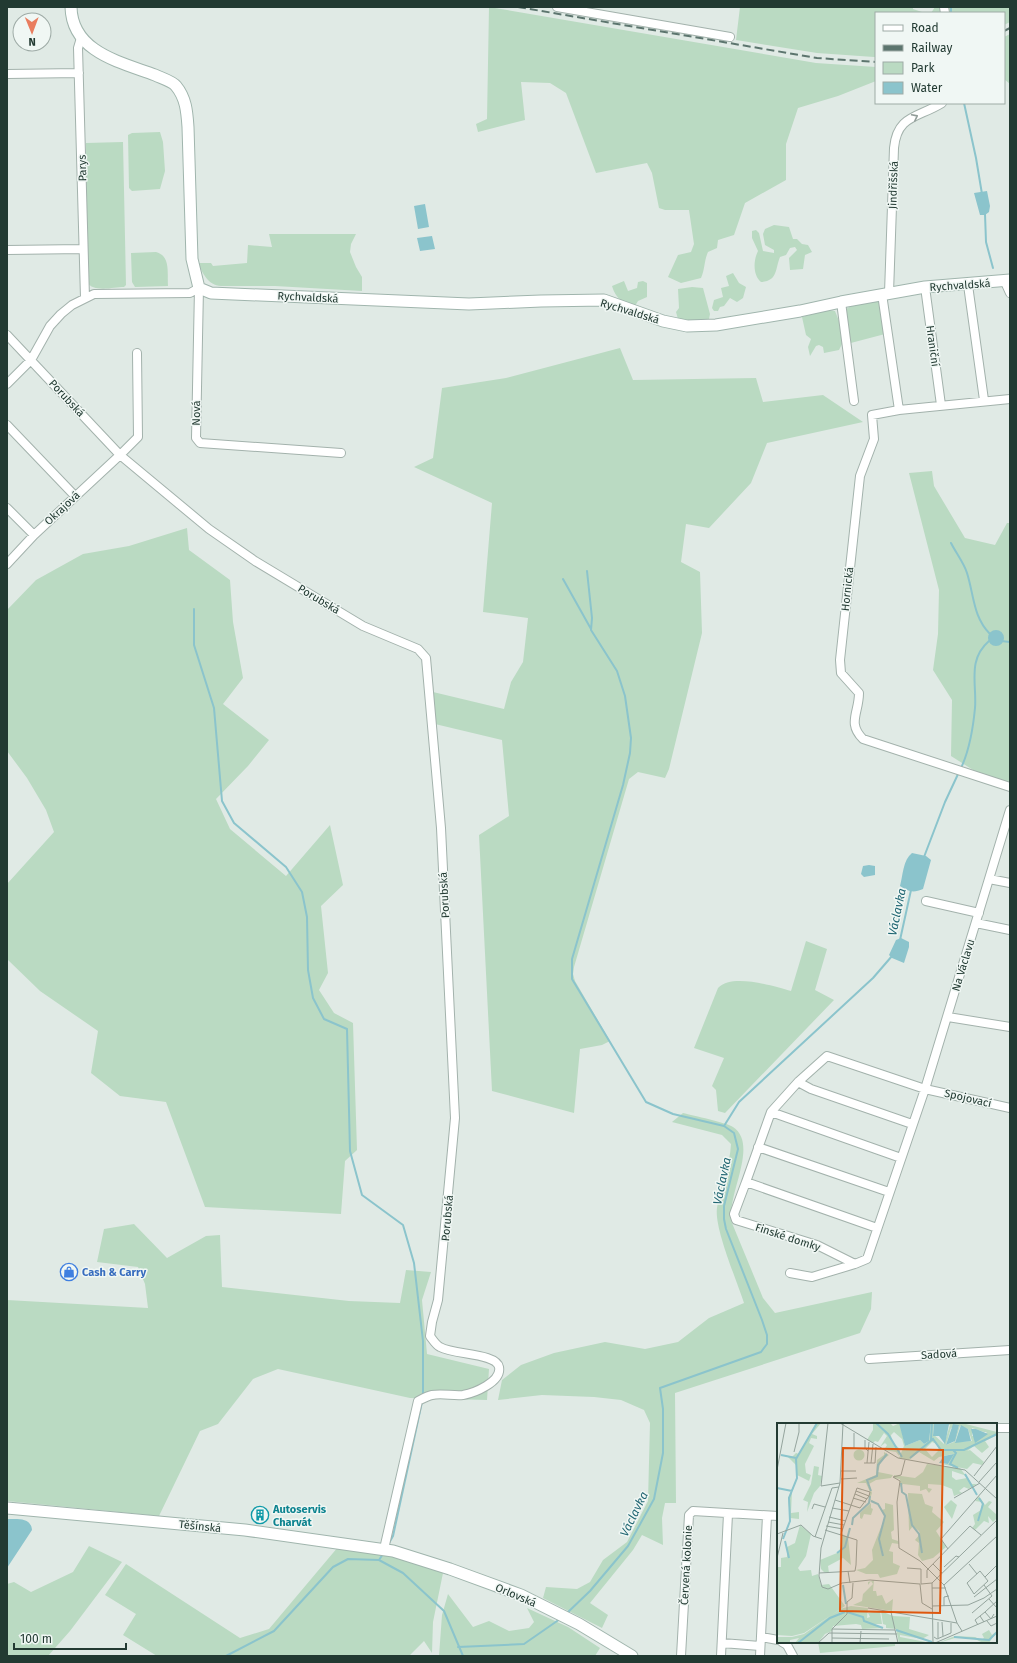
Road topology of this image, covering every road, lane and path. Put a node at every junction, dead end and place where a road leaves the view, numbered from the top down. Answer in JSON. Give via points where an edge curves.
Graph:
{"nodes":[{"id":1,"x":71,"y":7,"type":"edge"},
{"id":2,"x":558,"y":7,"type":"edge"},
{"id":3,"x":730,"y":37,"type":"dead end"},
{"id":4,"x":81,"y":38,"type":"junction"},
{"id":5,"x":79,"y":73,"type":"junction"},
{"id":6,"x":7,"y":74,"type":"edge"},
{"id":7,"x":940,"y":104,"type":"edge"},
{"id":8,"x":7,"y":250,"type":"edge"},
{"id":9,"x":83,"y":250,"type":"junction"},
{"id":10,"x":1008,"y":281,"type":"edge"},
{"id":11,"x":968,"y":285,"type":"junction"},
{"id":12,"x":925,"y":287,"type":"junction"},
{"id":13,"x":199,"y":288,"type":"junction"},
{"id":14,"x":1010,"y":293,"type":"edge"},
{"id":15,"x":885,"y":294,"type":"junction"},
{"id":16,"x":84,"y":298,"type":"junction"},
{"id":17,"x":840,"y":302,"type":"junction"},
{"id":18,"x":7,"y":335,"type":"edge"},
{"id":19,"x":137,"y":353,"type":"dead end"},
{"id":20,"x":31,"y":360,"type":"junction"},
{"id":21,"x":7,"y":384,"type":"edge"},
{"id":22,"x":1010,"y":398,"type":"edge"},
{"id":23,"x":984,"y":400,"type":"junction"},
{"id":24,"x":854,"y":401,"type":"dead end"},
{"id":25,"x":941,"y":405,"type":"junction"},
{"id":26,"x":899,"y":410,"type":"junction"},
{"id":27,"x":7,"y":424,"type":"edge"},
{"id":28,"x":341,"y":453,"type":"dead end"},
{"id":29,"x":120,"y":455,"type":"junction"},
{"id":30,"x":74,"y":496,"type":"junction"},
{"id":31,"x":7,"y":508,"type":"edge"},
{"id":32,"x":34,"y":534,"type":"junction"},
{"id":33,"x":7,"y":564,"type":"edge"},
{"id":34,"x":1010,"y":787,"type":"edge"},
{"id":35,"x":1010,"y":810,"type":"edge"},
{"id":36,"x":1006,"y":835,"type":"edge"},
{"id":37,"x":989,"y":879,"type":"junction"},
{"id":38,"x":1010,"y":883,"type":"edge"},
{"id":39,"x":926,"y":900,"type":"dead end"},
{"id":40,"x":979,"y":913,"type":"junction"},
{"id":41,"x":976,"y":924,"type":"junction"},
{"id":42,"x":1010,"y":930,"type":"edge"},
{"id":43,"x":948,"y":1017,"type":"junction"},
{"id":44,"x":1010,"y":1027,"type":"edge"},
{"id":45,"x":798,"y":1082,"type":"junction"},
{"id":46,"x":925,"y":1089,"type":"junction"},
{"id":47,"x":1010,"y":1108,"type":"edge"},
{"id":48,"x":771,"y":1112,"type":"junction"},
{"id":49,"x":912,"y":1124,"type":"junction"},
{"id":50,"x":758,"y":1147,"type":"junction"},
{"id":51,"x":901,"y":1158,"type":"junction"},
{"id":52,"x":746,"y":1182,"type":"junction"},
{"id":53,"x":889,"y":1192,"type":"junction"},
{"id":54,"x":877,"y":1228,"type":"junction"},
{"id":55,"x":855,"y":1264,"type":"junction"},
{"id":56,"x":790,"y":1273,"type":"dead end"},
{"id":57,"x":1010,"y":1350,"type":"edge"},
{"id":58,"x":869,"y":1358,"type":"dead end"},
{"id":59,"x":997,"y":1428,"type":"edge"},
{"id":60,"x":1010,"y":1428,"type":"edge"},
{"id":61,"x":7,"y":1508,"type":"edge"},
{"id":62,"x":728,"y":1514,"type":"junction"},
{"id":63,"x":767,"y":1516,"type":"junction"},
{"id":64,"x":777,"y":1516,"type":"edge"},
{"id":65,"x":388,"y":1550,"type":"junction"},
{"id":66,"x":777,"y":1640,"type":"edge"},
{"id":67,"x":760,"y":1642,"type":"junction"},
{"id":68,"x":722,"y":1643,"type":"junction"},
{"id":69,"x":784,"y":1643,"type":"edge"},
{"id":70,"x":632,"y":1656,"type":"edge"},
{"id":71,"x":681,"y":1656,"type":"edge"},
{"id":72,"x":721,"y":1656,"type":"edge"},
{"id":73,"x":760,"y":1656,"type":"edge"},
{"id":74,"x":793,"y":1656,"type":"edge"}],
"edges":[{"from":1,"to":4,"type":"street","via":[[71,21]]},
{"from":2,"to":3,"type":"street"},
{"from":4,"to":5,"type":"street","name":"Parys","via":[[78,48]]},
{"from":4,"to":13,"type":"street","via":[[94,50],[112,59],[176,85],[183,97],[187,106],[192,259]]},
{"from":5,"to":6,"type":"street"},
{"from":5,"to":9,"type":"street","name":"Parys"},
{"from":15,"to":7,"type":"street","name":"Jindřišská","one_way":true,"via":[[895,137],[901,124]]},
{"from":8,"to":9,"type":"street"},
{"from":9,"to":16,"type":"street","name":"Parys"},
{"from":10,"to":11,"type":"street","name":"Rychvaldská"},
{"from":10,"to":14,"type":"street"},
{"from":11,"to":12,"type":"street","name":"Rychvaldská"},
{"from":11,"to":23,"type":"street"},
{"from":12,"to":15,"type":"street","name":"Rychvaldská"},
{"from":12,"to":25,"type":"street","name":"Hraniční"},
{"from":13,"to":16,"type":"street","via":[[190,293],[94,294]]},
{"from":13,"to":17,"type":"street","name":"Rychvaldská","via":[[211,293],[468,304],[604,300],[664,321],[687,326],[716,325]]},
{"from":13,"to":28,"type":"street","name":"Nová","via":[[196,438],[200,443]]},
{"from":15,"to":17,"type":"street","name":"Rychvaldská"},
{"from":15,"to":26,"type":"street","name":"Jindřišská"},
{"from":16,"to":20,"type":"street","via":[[72,305],[54,322]]},
{"from":17,"to":24,"type":"street"},
{"from":18,"to":20,"type":"street","name":"Porubská"},
{"from":19,"to":29,"type":"street","via":[[138,437]]},
{"from":20,"to":21,"type":"street"},
{"from":20,"to":29,"type":"street","name":"Porubská"},
{"from":22,"to":23,"type":"street","name":"Hornická"},
{"from":23,"to":25,"type":"street","name":"Hornická"},
{"from":25,"to":26,"type":"street","name":"Hornická"},
{"from":26,"to":34,"type":"street","name":"Hornická","via":[[872,415],[874,439],[860,476],[840,660],[841,673],[859,693],[855,731],[863,739]]},
{"from":27,"to":30,"type":"street"},
{"from":29,"to":30,"type":"street","name":"Okrajová"},
{"from":29,"to":65,"type":"street","name":"Porubská","via":[[209,529],[256,561],[363,626],[418,649],[426,658],[441,828],[455,1118],[438,1300],[430,1336],[438,1346],[446,1350],[494,1360],[499,1367],[499,1374],[491,1384],[464,1395],[432,1395],[418,1401]]},
{"from":30,"to":32,"type":"street","name":"Okrajová"},
{"from":31,"to":32,"type":"street"},
{"from":32,"to":33,"type":"street","name":"Okrajová"},
{"from":35,"to":36,"type":"street","name":"Na Václavu"},
{"from":36,"to":37,"type":"street","name":"Na Václavu"},
{"from":37,"to":38,"type":"street"},
{"from":37,"to":40,"type":"street","name":"Na Václavu"},
{"from":39,"to":40,"type":"street"},
{"from":40,"to":41,"type":"street","name":"Na Václavu"},
{"from":41,"to":42,"type":"street"},
{"from":41,"to":43,"type":"street","name":"Na Václavu"},
{"from":43,"to":44,"type":"street"},
{"from":43,"to":46,"type":"street"},
{"from":45,"to":46,"type":"street","name":"Finské domky","via":[[827,1056]]},
{"from":45,"to":48,"type":"street","name":"Finské domky"},
{"from":45,"to":49,"type":"street","via":[[819,1092]]},
{"from":46,"to":47,"type":"street","name":"Spojovací"},
{"from":46,"to":49,"type":"street"},
{"from":48,"to":50,"type":"street","name":"Finské domky"},
{"from":48,"to":51,"type":"street"},
{"from":49,"to":51,"type":"street"},
{"from":50,"to":52,"type":"street","name":"Finské domky"},
{"from":50,"to":53,"type":"street"},
{"from":51,"to":53,"type":"street"},
{"from":52,"to":54,"type":"street"},
{"from":52,"to":55,"type":"street","name":"Finské domky","via":[[734,1214],[736,1220],[817,1245]]},
{"from":53,"to":54,"type":"street"},
{"from":54,"to":55,"type":"street","via":[[867,1259]]},
{"from":55,"to":56,"type":"street","via":[[812,1277]]},
{"from":57,"to":58,"type":"street","name":"Sadová"},
{"from":59,"to":60,"type":"street"},
{"from":61,"to":65,"type":"street","name":"Těšínská","via":[[245,1530]]},
{"from":62,"to":63,"type":"street","name":"Červená kolonie"},
{"from":62,"to":68,"type":"street"},
{"from":62,"to":71,"type":"street","name":"Červená kolonie","via":[[693,1511],[689,1515]]},
{"from":63,"to":64,"type":"street","name":"Červená kolonie"},
{"from":63,"to":67,"type":"street"},
{"from":65,"to":70,"type":"street","name":"Orlovská","via":[[521,1595],[579,1624]]},
{"from":66,"to":67,"type":"street"},
{"from":67,"to":68,"type":"street"},
{"from":67,"to":73,"type":"street"},
{"from":68,"to":72,"type":"street"},
{"from":69,"to":74,"type":"street"}]}
